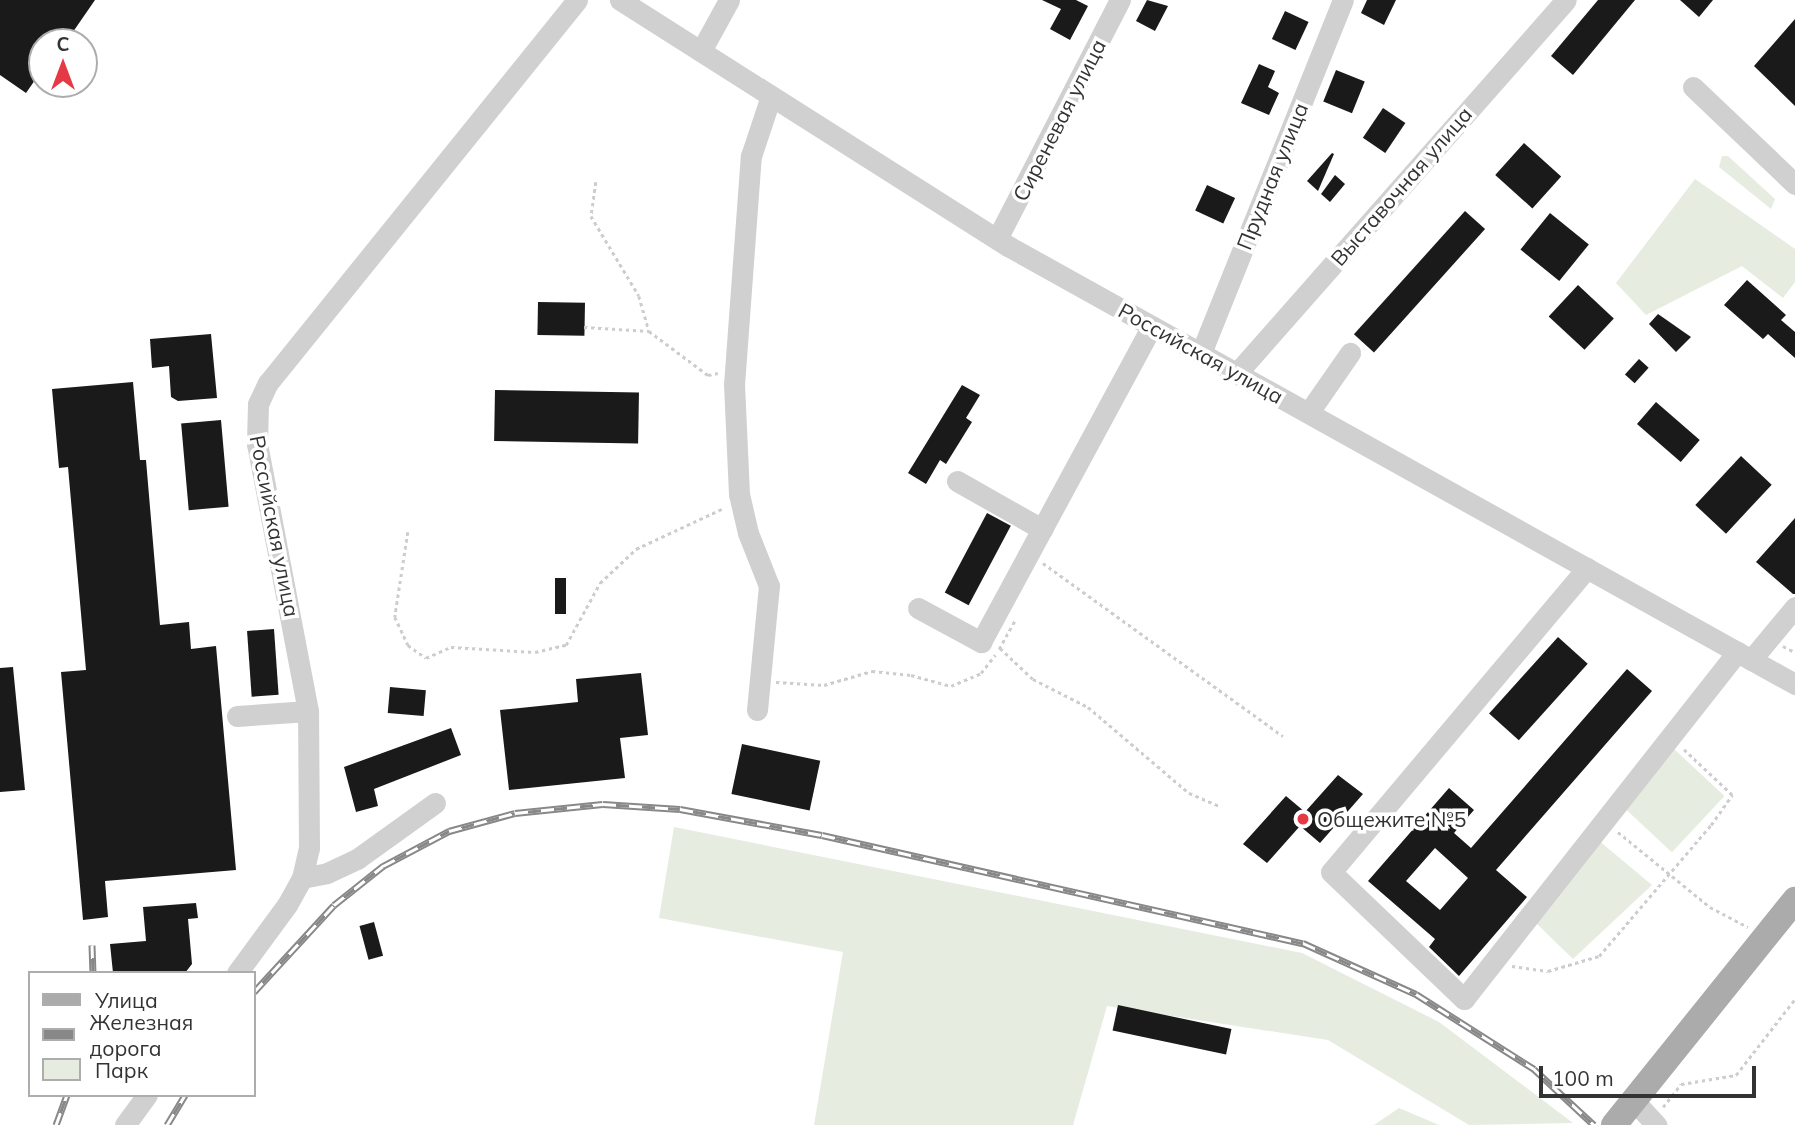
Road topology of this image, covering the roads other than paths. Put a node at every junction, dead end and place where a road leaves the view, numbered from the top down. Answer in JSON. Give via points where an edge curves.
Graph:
{"nodes":[{"id":1,"x":577,"y":0,"type":"edge"},
{"id":2,"x":620,"y":0,"type":"edge"},
{"id":3,"x":729,"y":0,"type":"edge"},
{"id":4,"x":1120,"y":0,"type":"edge"},
{"id":5,"x":1343,"y":0,"type":"edge"},
{"id":6,"x":1566,"y":0,"type":"edge"},
{"id":7,"x":701,"y":51,"type":"junction"},
{"id":8,"x":1692,"y":87,"type":"dead end"},
{"id":9,"x":771,"y":96,"type":"junction"},
{"id":10,"x":1795,"y":184,"type":"edge"},
{"id":11,"x":997,"y":239,"type":"junction"},
{"id":12,"x":1152,"y":326,"type":"junction"},
{"id":13,"x":1201,"y":353,"type":"junction"},
{"id":14,"x":1350,"y":353,"type":"dead end"},
{"id":15,"x":1237,"y":373,"type":"junction"},
{"id":16,"x":1309,"y":412,"type":"junction"},
{"id":17,"x":957,"y":481,"type":"dead end"},
{"id":18,"x":1042,"y":529,"type":"junction"},
{"id":19,"x":1587,"y":568,"type":"junction"},
{"id":20,"x":1795,"y":607,"type":"edge"},
{"id":21,"x":918,"y":608,"type":"dead end"},
{"id":22,"x":1744,"y":656,"type":"junction"},
{"id":23,"x":1795,"y":684,"type":"edge"},
{"id":24,"x":757,"y":710,"type":"dead end"},
{"id":25,"x":308,"y":711,"type":"junction"},
{"id":26,"x":237,"y":716,"type":"dead end"},
{"id":27,"x":435,"y":803,"type":"dead end"},
{"id":28,"x":302,"y":878,"type":"junction"},
{"id":29,"x":1795,"y":900,"type":"edge"},
{"id":30,"x":238,"y":971,"type":"edge"},
{"id":31,"x":146,"y":1097,"type":"edge"},
{"id":32,"x":1634,"y":1101,"type":"junction"},
{"id":33,"x":1654,"y":1123,"type":"edge"},
{"id":34,"x":1614,"y":1124,"type":"edge"},
{"id":35,"x":125,"y":1125,"type":"edge"}],
"edges":[{"from":1,"to":25,"type":"street","name":"Российская улица","via":[[268,383],[258,404],[257,443]]},
{"from":2,"to":7,"type":"street","name":"Российская улица"},
{"from":3,"to":7,"type":"street"},
{"from":4,"to":11,"type":"street","name":"Сиреневая улица"},
{"from":5,"to":13,"type":"street","name":"Прудная улица"},
{"from":6,"to":15,"type":"street","name":"Выставочная улица"},
{"from":7,"to":9,"type":"street","name":"Российская улица"},
{"from":8,"to":10,"type":"street"},
{"from":9,"to":11,"type":"street","name":"Российская улица"},
{"from":9,"to":24,"type":"street","via":[[751,156],[735,371],[739,494],[748,533],[769,586]]},
{"from":11,"to":12,"type":"street","name":"Российская улица"},
{"from":12,"to":13,"type":"street","name":"Российская улица"},
{"from":12,"to":18,"type":"street"},
{"from":13,"to":15,"type":"street","name":"Российская улица"},
{"from":14,"to":16,"type":"street"},
{"from":15,"to":16,"type":"street","name":"Российская улица"},
{"from":16,"to":19,"type":"street","name":"Российская улица"},
{"from":17,"to":18,"type":"street"},
{"from":18,"to":21,"type":"street","via":[[981,642]]},
{"from":19,"to":22,"type":"street","name":"Российская улица"},
{"from":19,"to":22,"type":"street","via":[[1331,872],[1464,999],[1670,738]]},
{"from":20,"to":22,"type":"street"},
{"from":22,"to":23,"type":"street","name":"Российская улица"},
{"from":25,"to":26,"type":"street"},
{"from":25,"to":28,"type":"street","name":"Российская улица","via":[[309,848]]},
{"from":27,"to":28,"type":"street","via":[[357,859]]},
{"from":28,"to":30,"type":"street","name":"Российская улица"},
{"from":29,"to":32,"type":"main road"},
{"from":31,"to":35,"type":"street"},
{"from":32,"to":33,"type":"street"},
{"from":32,"to":34,"type":"main road"}]}
